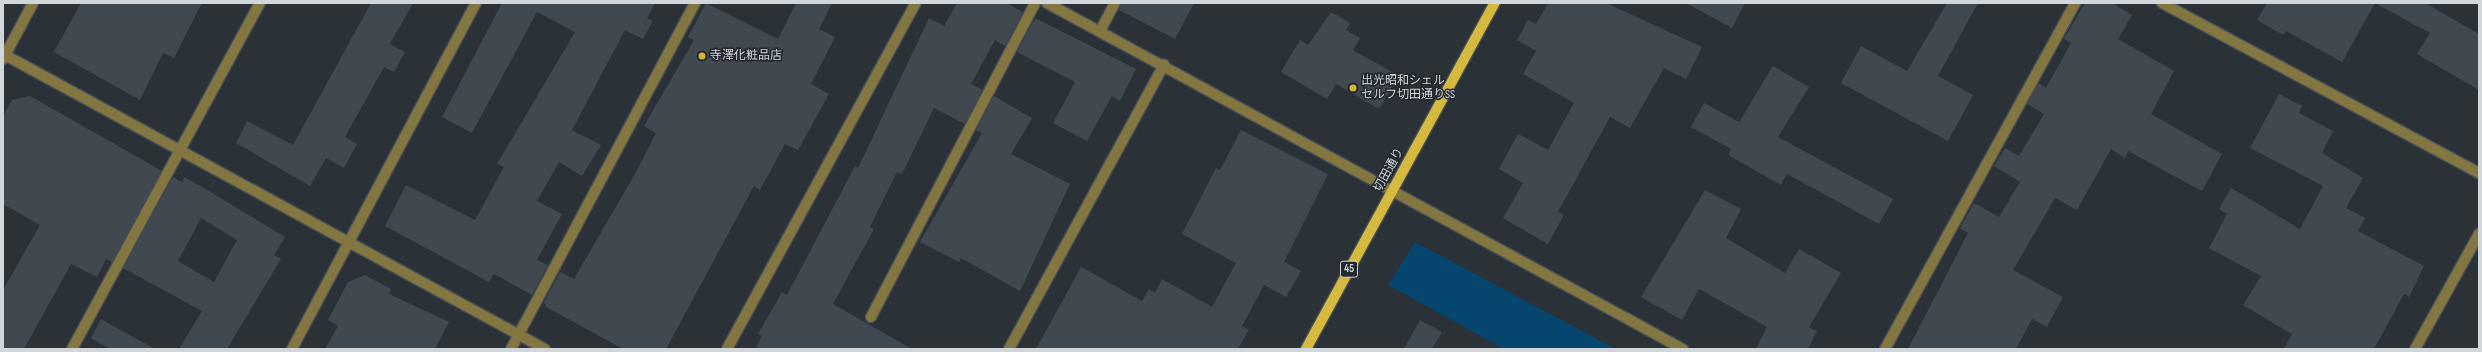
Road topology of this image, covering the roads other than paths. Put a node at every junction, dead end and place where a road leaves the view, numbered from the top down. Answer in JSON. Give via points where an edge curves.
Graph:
{"nodes":[{"id":1,"x":33,"y":3,"type":"edge"},
{"id":2,"x":260,"y":3,"type":"edge"},
{"id":3,"x":476,"y":3,"type":"edge"},
{"id":4,"x":695,"y":3,"type":"edge"},
{"id":5,"x":916,"y":3,"type":"edge"},
{"id":6,"x":1035,"y":3,"type":"edge"},
{"id":7,"x":1047,"y":3,"type":"edge"},
{"id":8,"x":1115,"y":3,"type":"edge"},
{"id":9,"x":1495,"y":3,"type":"edge"},
{"id":10,"x":2075,"y":3,"type":"edge"},
{"id":11,"x":2162,"y":3,"type":"edge"},
{"id":12,"x":1100,"y":31,"type":"junction"},
{"id":13,"x":4,"y":57,"type":"edge"},
{"id":14,"x":1164,"y":65,"type":"junction"},
{"id":15,"x":181,"y":151,"type":"junction"},
{"id":16,"x":2479,"y":173,"type":"edge"},
{"id":17,"x":1392,"y":190,"type":"junction"},
{"id":18,"x":2479,"y":234,"type":"edge"},
{"id":19,"x":350,"y":243,"type":"junction"},
{"id":20,"x":871,"y":317,"type":"dead end"},
{"id":21,"x":519,"y":335,"type":"junction"},
{"id":22,"x":72,"y":349,"type":"edge"},
{"id":23,"x":292,"y":349,"type":"edge"},
{"id":24,"x":511,"y":349,"type":"edge"},
{"id":25,"x":545,"y":349,"type":"edge"},
{"id":26,"x":726,"y":349,"type":"edge"},
{"id":27,"x":1009,"y":349,"type":"edge"},
{"id":28,"x":1306,"y":349,"type":"edge"},
{"id":29,"x":1683,"y":349,"type":"edge"},
{"id":30,"x":1885,"y":349,"type":"edge"},
{"id":31,"x":2415,"y":349,"type":"edge"}],
"edges":[{"from":1,"to":13,"type":"street"},
{"from":2,"to":15,"type":"street"},
{"from":3,"to":19,"type":"street"},
{"from":4,"to":21,"type":"street"},
{"from":5,"to":26,"type":"street"},
{"from":6,"to":20,"type":"street"},
{"from":7,"to":12,"type":"street"},
{"from":8,"to":12,"type":"street"},
{"from":9,"to":17,"type":"main road","name":"切田通り","number":"45"},
{"from":10,"to":30,"type":"street"},
{"from":11,"to":16,"type":"street"},
{"from":12,"to":14,"type":"street"},
{"from":13,"to":15,"type":"street"},
{"from":14,"to":17,"type":"street"},
{"from":14,"to":27,"type":"street"},
{"from":15,"to":19,"type":"street"},
{"from":15,"to":22,"type":"street"},
{"from":17,"to":28,"type":"main road","name":"切田通り","number":"45"},
{"from":17,"to":29,"type":"street"},
{"from":18,"to":31,"type":"street"},
{"from":19,"to":21,"type":"street"},
{"from":19,"to":23,"type":"street"},
{"from":21,"to":24,"type":"street"},
{"from":21,"to":25,"type":"street"}]}
